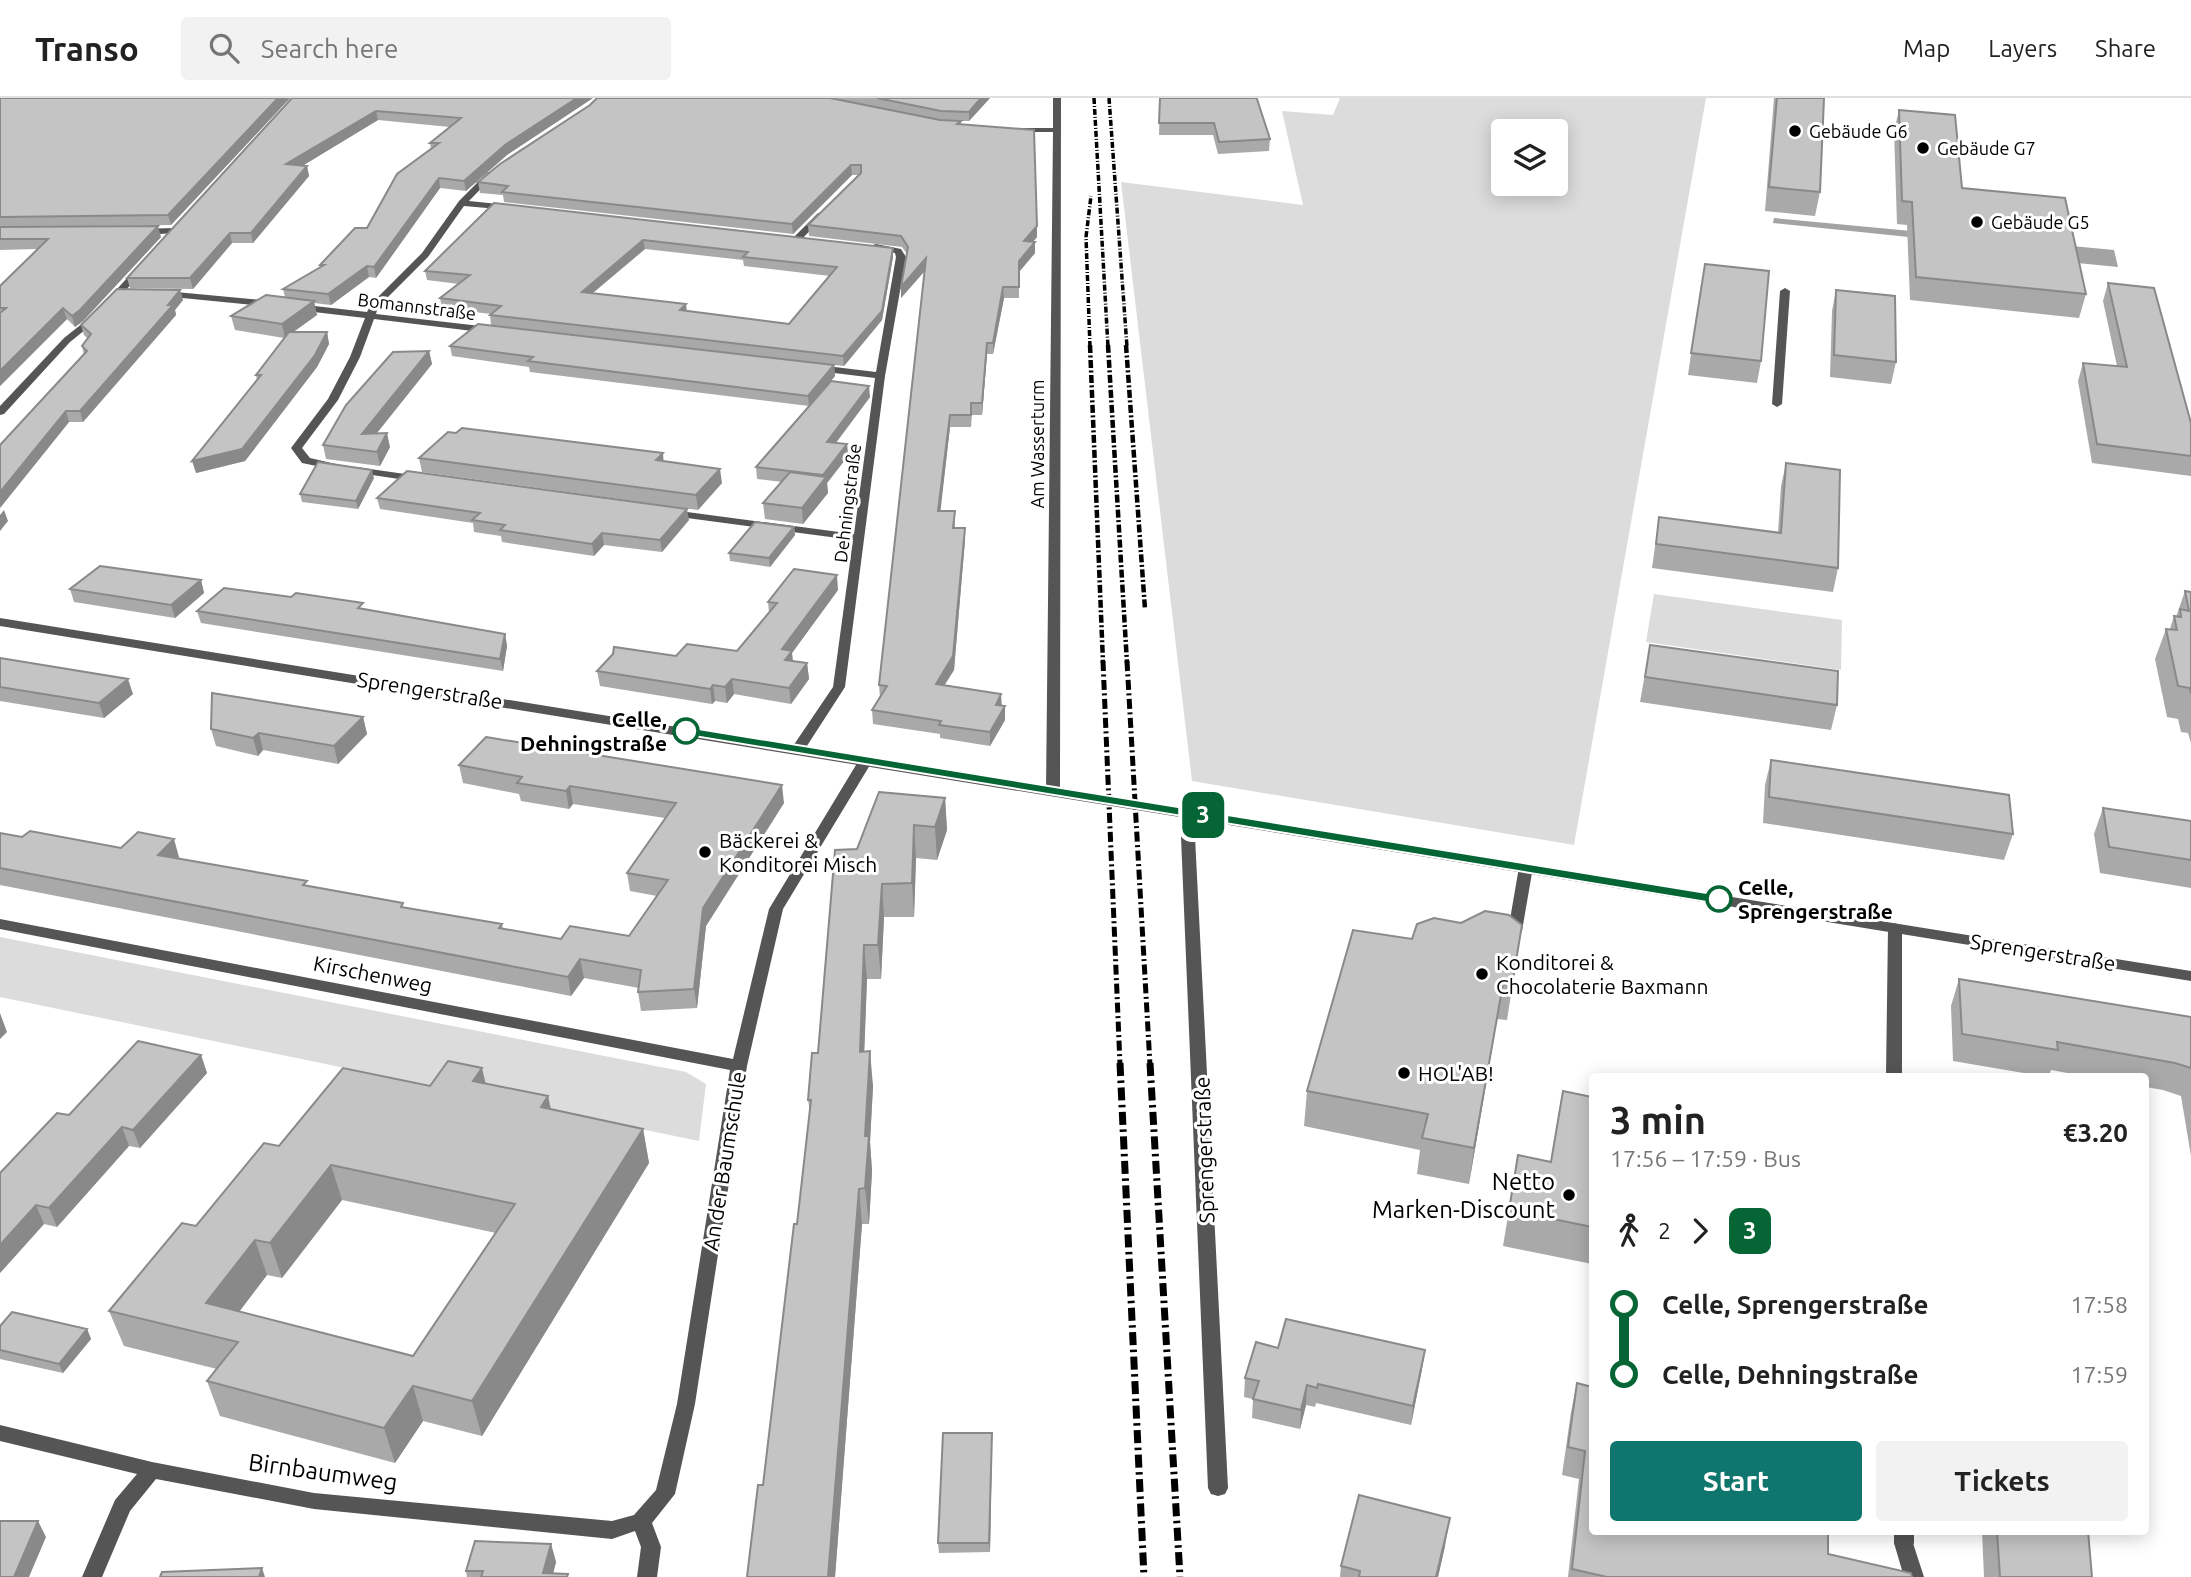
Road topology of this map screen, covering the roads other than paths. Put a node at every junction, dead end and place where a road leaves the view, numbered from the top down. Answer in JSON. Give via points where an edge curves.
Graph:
{"nodes":[{"id":1,"x":1057,"y":98,"type":"edge"},
{"id":2,"x":1006,"y":130,"type":"edge"},
{"id":3,"x":1056,"y":130,"type":"junction"},
{"id":4,"x":502,"y":165,"type":"edge"},
{"id":5,"x":462,"y":203,"type":"junction"},
{"id":6,"x":831,"y":205,"type":"edge"},
{"id":7,"x":517,"y":209,"type":"edge"},
{"id":8,"x":182,"y":223,"type":"edge"},
{"id":9,"x":174,"y":231,"type":"junction"},
{"id":10,"x":134,"y":232,"type":"edge"},
{"id":11,"x":784,"y":237,"type":"edge"},
{"id":12,"x":797,"y":239,"type":"junction"},
{"id":13,"x":809,"y":240,"type":"edge"},
{"id":14,"x":165,"y":242,"type":"edge"},
{"id":15,"x":871,"y":247,"type":"edge"},
{"id":16,"x":146,"y":262,"type":"edge"},
{"id":17,"x":1785,"y":291,"type":"dead end"},
{"id":18,"x":118,"y":293,"type":"junction"},
{"id":19,"x":131,"y":294,"type":"edge"},
{"id":20,"x":156,"y":294,"type":"edge"},
{"id":21,"x":369,"y":316,"type":"junction"},
{"id":22,"x":507,"y":332,"type":"edge"},
{"id":23,"x":811,"y":368,"type":"edge"},
{"id":24,"x":880,"y":376,"type":"junction"},
{"id":25,"x":1777,"y":404,"type":"dead end"},
{"id":26,"x":0,"y":412,"type":"edge"},
{"id":27,"x":432,"y":480,"type":"edge"},
{"id":28,"x":653,"y":510,"type":"edge"},
{"id":29,"x":860,"y":538,"type":"junction"},
{"id":30,"x":0,"y":622,"type":"edge"},
{"id":31,"x":798,"y":749,"type":"junction"},
{"id":32,"x":866,"y":760,"type":"junction"},
{"id":33,"x":1053,"y":790,"type":"junction"},
{"id":34,"x":1192,"y":813,"type":"junction"},
{"id":35,"x":1526,"y":867,"type":"junction"},
{"id":36,"x":0,"y":923,"type":"edge"},
{"id":37,"x":1895,"y":928,"type":"junction"},
{"id":38,"x":1515,"y":931,"type":"edge"},
{"id":39,"x":2191,"y":976,"type":"edge"},
{"id":40,"x":739,"y":1066,"type":"junction"},
{"id":41,"x":1894,"y":1073,"type":"edge"},
{"id":42,"x":0,"y":1433,"type":"edge"},
{"id":43,"x":152,"y":1470,"type":"junction"},
{"id":44,"x":1218,"y":1488,"type":"dead end"},
{"id":45,"x":642,"y":1521,"type":"junction"},
{"id":46,"x":1904,"y":1537,"type":"edge"},
{"id":47,"x":92,"y":1577,"type":"edge"},
{"id":48,"x":647,"y":1577,"type":"edge"},
{"id":49,"x":1914,"y":1577,"type":"edge"}],
"edges":[{"from":1,"to":3,"type":"street","name":"Am Wasserturm"},
{"from":2,"to":3,"type":"street"},
{"from":3,"to":33,"type":"street","name":"Am Wasserturm"},
{"from":4,"to":5,"type":"street"},
{"from":5,"to":7,"type":"street"},
{"from":5,"to":21,"type":"street","via":[[425,255]]},
{"from":6,"to":12,"type":"street"},
{"from":8,"to":9,"type":"street"},
{"from":9,"to":10,"type":"street"},
{"from":9,"to":14,"type":"street"},
{"from":11,"to":12,"type":"street"},
{"from":12,"to":13,"type":"street"},
{"from":15,"to":24,"type":"street","name":"Dehningstraße","via":[[898,251],[901,257]]},
{"from":16,"to":18,"type":"street"},
{"from":17,"to":25,"type":"street"},
{"from":18,"to":19,"type":"street"},
{"from":18,"to":26,"type":"street"},
{"from":20,"to":21,"type":"street","name":"Bomannstraße"},
{"from":21,"to":22,"type":"street","name":"Bomannstraße"},
{"from":21,"to":27,"type":"street","via":[[333,400],[296,448],[306,461]]},
{"from":23,"to":24,"type":"street"},
{"from":24,"to":29,"type":"street","name":"Dehningstraße"},
{"from":28,"to":29,"type":"street"},
{"from":29,"to":31,"type":"street","name":"Dehningstraße","via":[[839,687]]},
{"from":30,"to":31,"type":"street","name":"Sprengerstraße"},
{"from":31,"to":32,"type":"street","name":"Sprengerstraße"},
{"from":32,"to":33,"type":"street","name":"Sprengerstraße"},
{"from":32,"to":40,"type":"street","name":"An der Baumschule","via":[[776,909]]},
{"from":33,"to":34,"type":"street","name":"Sprengerstraße"},
{"from":34,"to":35,"type":"street","name":"Sprengerstraße"},
{"from":34,"to":44,"type":"street","name":"Sprengerstraße","via":[[1188,837]]},
{"from":35,"to":37,"type":"street","name":"Sprengerstraße"},
{"from":35,"to":38,"type":"street"},
{"from":36,"to":40,"type":"street","name":"Kirschenweg"},
{"from":37,"to":39,"type":"street","name":"Sprengerstraße"},
{"from":37,"to":41,"type":"street"},
{"from":40,"to":45,"type":"street","name":"An der Baumschule","via":[[686,1404],[665,1494]]},
{"from":42,"to":43,"type":"street","name":"Birnbaumweg"},
{"from":43,"to":45,"type":"street","name":"Birnbaumweg","via":[[314,1501],[612,1530]]},
{"from":43,"to":47,"type":"street","via":[[122,1506]]},
{"from":45,"to":48,"type":"street","via":[[651,1547]]},
{"from":46,"to":49,"type":"street"}]}
